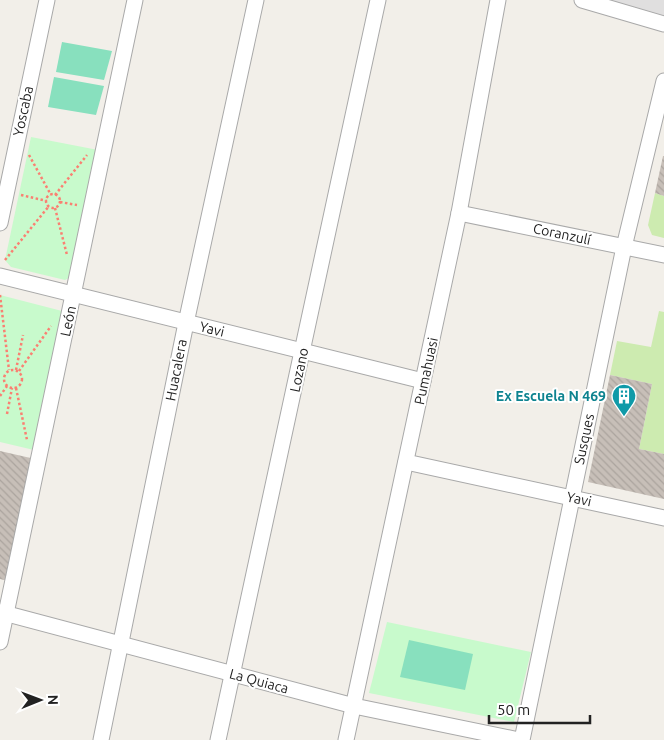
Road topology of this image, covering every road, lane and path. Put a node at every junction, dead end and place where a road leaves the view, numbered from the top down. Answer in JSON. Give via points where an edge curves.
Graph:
{"nodes":[{"id":1,"x":47,"y":0,"type":"edge"},
{"id":2,"x":135,"y":0,"type":"edge"},
{"id":3,"x":256,"y":0,"type":"edge"},
{"id":4,"x":378,"y":0,"type":"edge"},
{"id":5,"x":498,"y":0,"type":"edge"},
{"id":6,"x":582,"y":0,"type":"edge"},
{"id":7,"x":621,"y":6,"type":"edge"},
{"id":8,"x":664,"y":24,"type":"edge"},
{"id":9,"x":664,"y":81,"type":"edge"},
{"id":10,"x":93,"y":148,"type":"dead end"},
{"id":11,"x":28,"y":152,"type":"dead end"},
{"id":12,"x":19,"y":195,"type":"dead end"},
{"id":13,"x":55,"y":195,"type":"junction"},
{"id":14,"x":51,"y":196,"type":"junction"},
{"id":15,"x":47,"y":201,"type":"junction"},
{"id":16,"x":60,"y":202,"type":"junction"},
{"id":17,"x":49,"y":206,"type":"junction"},
{"id":18,"x":78,"y":206,"type":"dead end"},
{"id":19,"x":55,"y":208,"type":"junction"},
{"id":20,"x":460,"y":213,"type":"junction"},
{"id":21,"x":0,"y":223,"type":"edge"},
{"id":22,"x":624,"y":247,"type":"junction"},
{"id":23,"x":664,"y":255,"type":"edge"},
{"id":24,"x":68,"y":259,"type":"dead end"},
{"id":25,"x":5,"y":260,"type":"dead end"},
{"id":26,"x":0,"y":276,"type":"edge"},
{"id":27,"x":0,"y":295,"type":"edge"},
{"id":28,"x":74,"y":296,"type":"junction"},
{"id":29,"x":186,"y":323,"type":"junction"},
{"id":30,"x":52,"y":326,"type":"dead end"},
{"id":31,"x":23,"y":335,"type":"dead end"},
{"id":32,"x":303,"y":351,"type":"junction"},
{"id":33,"x":9,"y":370,"type":"junction"},
{"id":34,"x":17,"y":370,"type":"junction"},
{"id":35,"x":424,"y":381,"type":"junction"},
{"id":36,"x":7,"y":386,"type":"junction"},
{"id":37,"x":12,"y":388,"type":"junction"},
{"id":38,"x":16,"y":388,"type":"junction"},
{"id":39,"x":0,"y":396,"type":"edge"},
{"id":40,"x":7,"y":414,"type":"dead end"},
{"id":41,"x":29,"y":449,"type":"dead end"},
{"id":42,"x":406,"y":462,"type":"junction"},
{"id":43,"x":572,"y":498,"type":"junction"},
{"id":44,"x":664,"y":518,"type":"edge"},
{"id":45,"x":3,"y":612,"type":"edge"},
{"id":46,"x":0,"y":642,"type":"edge"},
{"id":47,"x":122,"y":645,"type":"junction"},
{"id":48,"x":232,"y":674,"type":"junction"},
{"id":49,"x":354,"y":706,"type":"junction"},
{"id":50,"x":101,"y":740,"type":"edge"},
{"id":51,"x":218,"y":740,"type":"edge"},
{"id":52,"x":346,"y":740,"type":"edge"},
{"id":53,"x":520,"y":740,"type":"edge"}],
"edges":[{"from":1,"to":21,"type":"street","name":"Yoscaba"},
{"from":2,"to":28,"type":"street","name":"León"},
{"from":3,"to":29,"type":"street","name":"Huacalera"},
{"from":4,"to":32,"type":"street","name":"Lozano"},
{"from":5,"to":20,"type":"street","name":"Pumahuasi"},
{"from":6,"to":7,"type":"street"},
{"from":7,"to":8,"type":"street"},
{"from":9,"to":22,"type":"street","name":"Susques"},
{"from":10,"to":13,"type":"path"},
{"from":11,"to":14,"type":"path"},
{"from":12,"to":15,"type":"path"},
{"from":13,"to":14,"type":"path"},
{"from":13,"to":16,"type":"path"},
{"from":14,"to":15,"type":"path"},
{"from":15,"to":17,"type":"path"},
{"from":16,"to":18,"type":"path"},
{"from":16,"to":19,"type":"path"},
{"from":17,"to":19,"type":"path"},
{"from":17,"to":25,"type":"path"},
{"from":19,"to":24,"type":"path"},
{"from":20,"to":22,"type":"street","name":"Coranzulí"},
{"from":20,"to":35,"type":"street","name":"Pumahuasi"},
{"from":22,"to":23,"type":"street","name":"Coranzulí"},
{"from":22,"to":43,"type":"street","name":"Susques"},
{"from":26,"to":28,"type":"street","name":"Yavi"},
{"from":27,"to":33,"type":"path"},
{"from":28,"to":29,"type":"street","name":"Yavi"},
{"from":28,"to":45,"type":"street","name":"León"},
{"from":29,"to":32,"type":"street","name":"Yavi"},
{"from":29,"to":47,"type":"street","name":"Huacalera"},
{"from":30,"to":34,"type":"path"},
{"from":31,"to":34,"type":"path"},
{"from":32,"to":35,"type":"street","name":"Yavi"},
{"from":32,"to":48,"type":"street","name":"Lozano"},
{"from":33,"to":34,"type":"path"},
{"from":33,"to":36,"type":"path","via":[[4,378]]},
{"from":34,"to":38,"type":"path","via":[[23,379]]},
{"from":35,"to":42,"type":"street","name":"Pumahuasi"},
{"from":36,"to":37,"type":"path"},
{"from":36,"to":39,"type":"path"},
{"from":37,"to":38,"type":"path"},
{"from":37,"to":40,"type":"path"},
{"from":38,"to":41,"type":"path"},
{"from":42,"to":43,"type":"street","name":"Yavi"},
{"from":42,"to":49,"type":"street","name":"Pumahuasi"},
{"from":43,"to":44,"type":"street","name":"Yavi"},
{"from":43,"to":53,"type":"street","name":"Susques"},
{"from":45,"to":46,"type":"street","name":"León"},
{"from":45,"to":47,"type":"street","name":"La Quiaca"},
{"from":47,"to":48,"type":"street","name":"La Quiaca"},
{"from":47,"to":50,"type":"street","name":"Huacalera"},
{"from":48,"to":49,"type":"street","name":"La Quiaca"},
{"from":48,"to":51,"type":"street","name":"Lozano"},
{"from":49,"to":52,"type":"street","name":"Pumahuasi"},
{"from":49,"to":53,"type":"street","name":"La Quiaca"}]}
